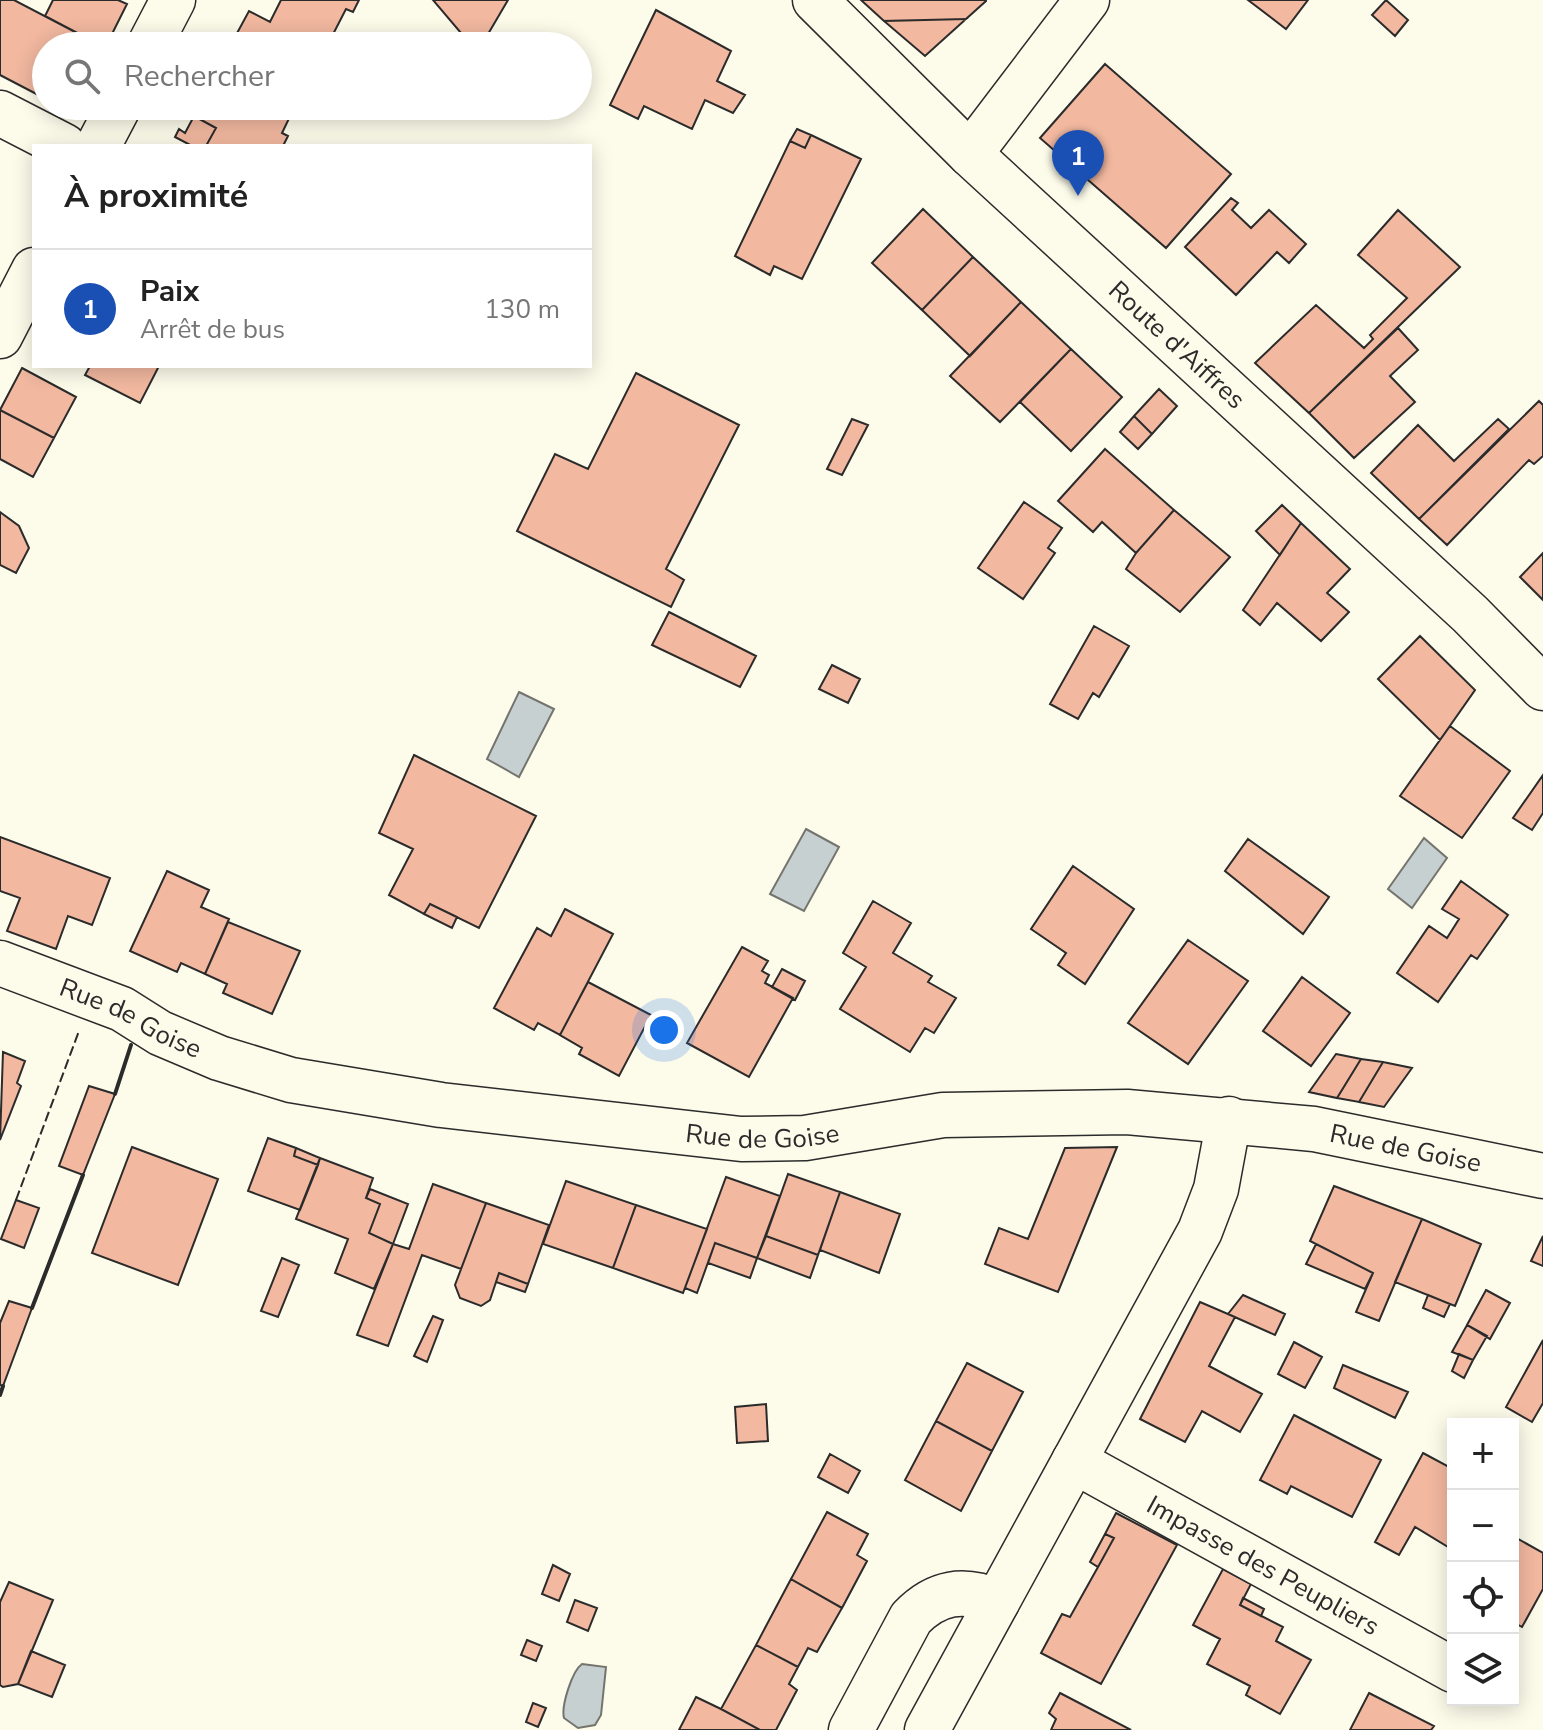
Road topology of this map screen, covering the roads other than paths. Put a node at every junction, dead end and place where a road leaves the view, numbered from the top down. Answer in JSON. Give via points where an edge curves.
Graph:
{"nodes":[{"id":1,"x":173,"y":0,"type":"edge"},
{"id":2,"x":815,"y":0,"type":"edge"},
{"id":3,"x":1087,"y":0,"type":"edge"},
{"id":4,"x":156,"y":32,"type":"edge"},
{"id":5,"x":0,"y":113,"type":"edge"},
{"id":6,"x":112,"y":120,"type":"edge"},
{"id":7,"x":60,"y":144,"type":"edge"},
{"id":8,"x":99,"y":144,"type":"edge"},
{"id":9,"x":970,"y":154,"type":"junction"},
{"id":10,"x":32,"y":274,"type":"edge"},
{"id":11,"x":0,"y":336,"type":"edge"},
{"id":12,"x":1543,"y":688,"type":"edge"},
{"id":13,"x":0,"y":963,"type":"edge"},
{"id":14,"x":1229,"y":1119,"type":"junction"},
{"id":15,"x":1543,"y":1176,"type":"edge"},
{"id":16,"x":1074,"y":1461,"type":"junction"},
{"id":17,"x":997,"y":1602,"type":"junction"},
{"id":18,"x":1447,"y":1667,"type":"edge"},
{"id":19,"x":851,"y":1730,"type":"edge"},
{"id":20,"x":927,"y":1730,"type":"edge"}],
"edges":[{"from":1,"to":4,"type":"street"},
{"from":2,"to":9,"type":"street","name":"Route d'Aiffres"},
{"from":3,"to":9,"type":"street"},
{"from":5,"to":7,"type":"street"},
{"from":6,"to":8,"type":"street"},
{"from":9,"to":12,"type":"street","name":"Route d'Aiffres","via":[[1470,614]]},
{"from":10,"to":11,"type":"street"},
{"from":13,"to":14,"type":"street","name":"Rue de Goise","via":[[122,1009],[160,1033],[219,1058],[291,1080],[441,1105],[741,1139],[842,1133],[943,1115],[1049,1111]]},
{"from":14,"to":15,"type":"street","name":"Rue de Goise","via":[[1314,1129]]},
{"from":14,"to":16,"type":"street","via":[[1216,1189],[1200,1231]]},
{"from":16,"to":17,"type":"street"},
{"from":16,"to":18,"type":"street","name":"Impasse des Peupliers"},
{"from":17,"to":19,"type":"street","via":[[977,1593],[941,1595],[925,1604],[911,1618]]},
{"from":17,"to":20,"type":"street"}]}
